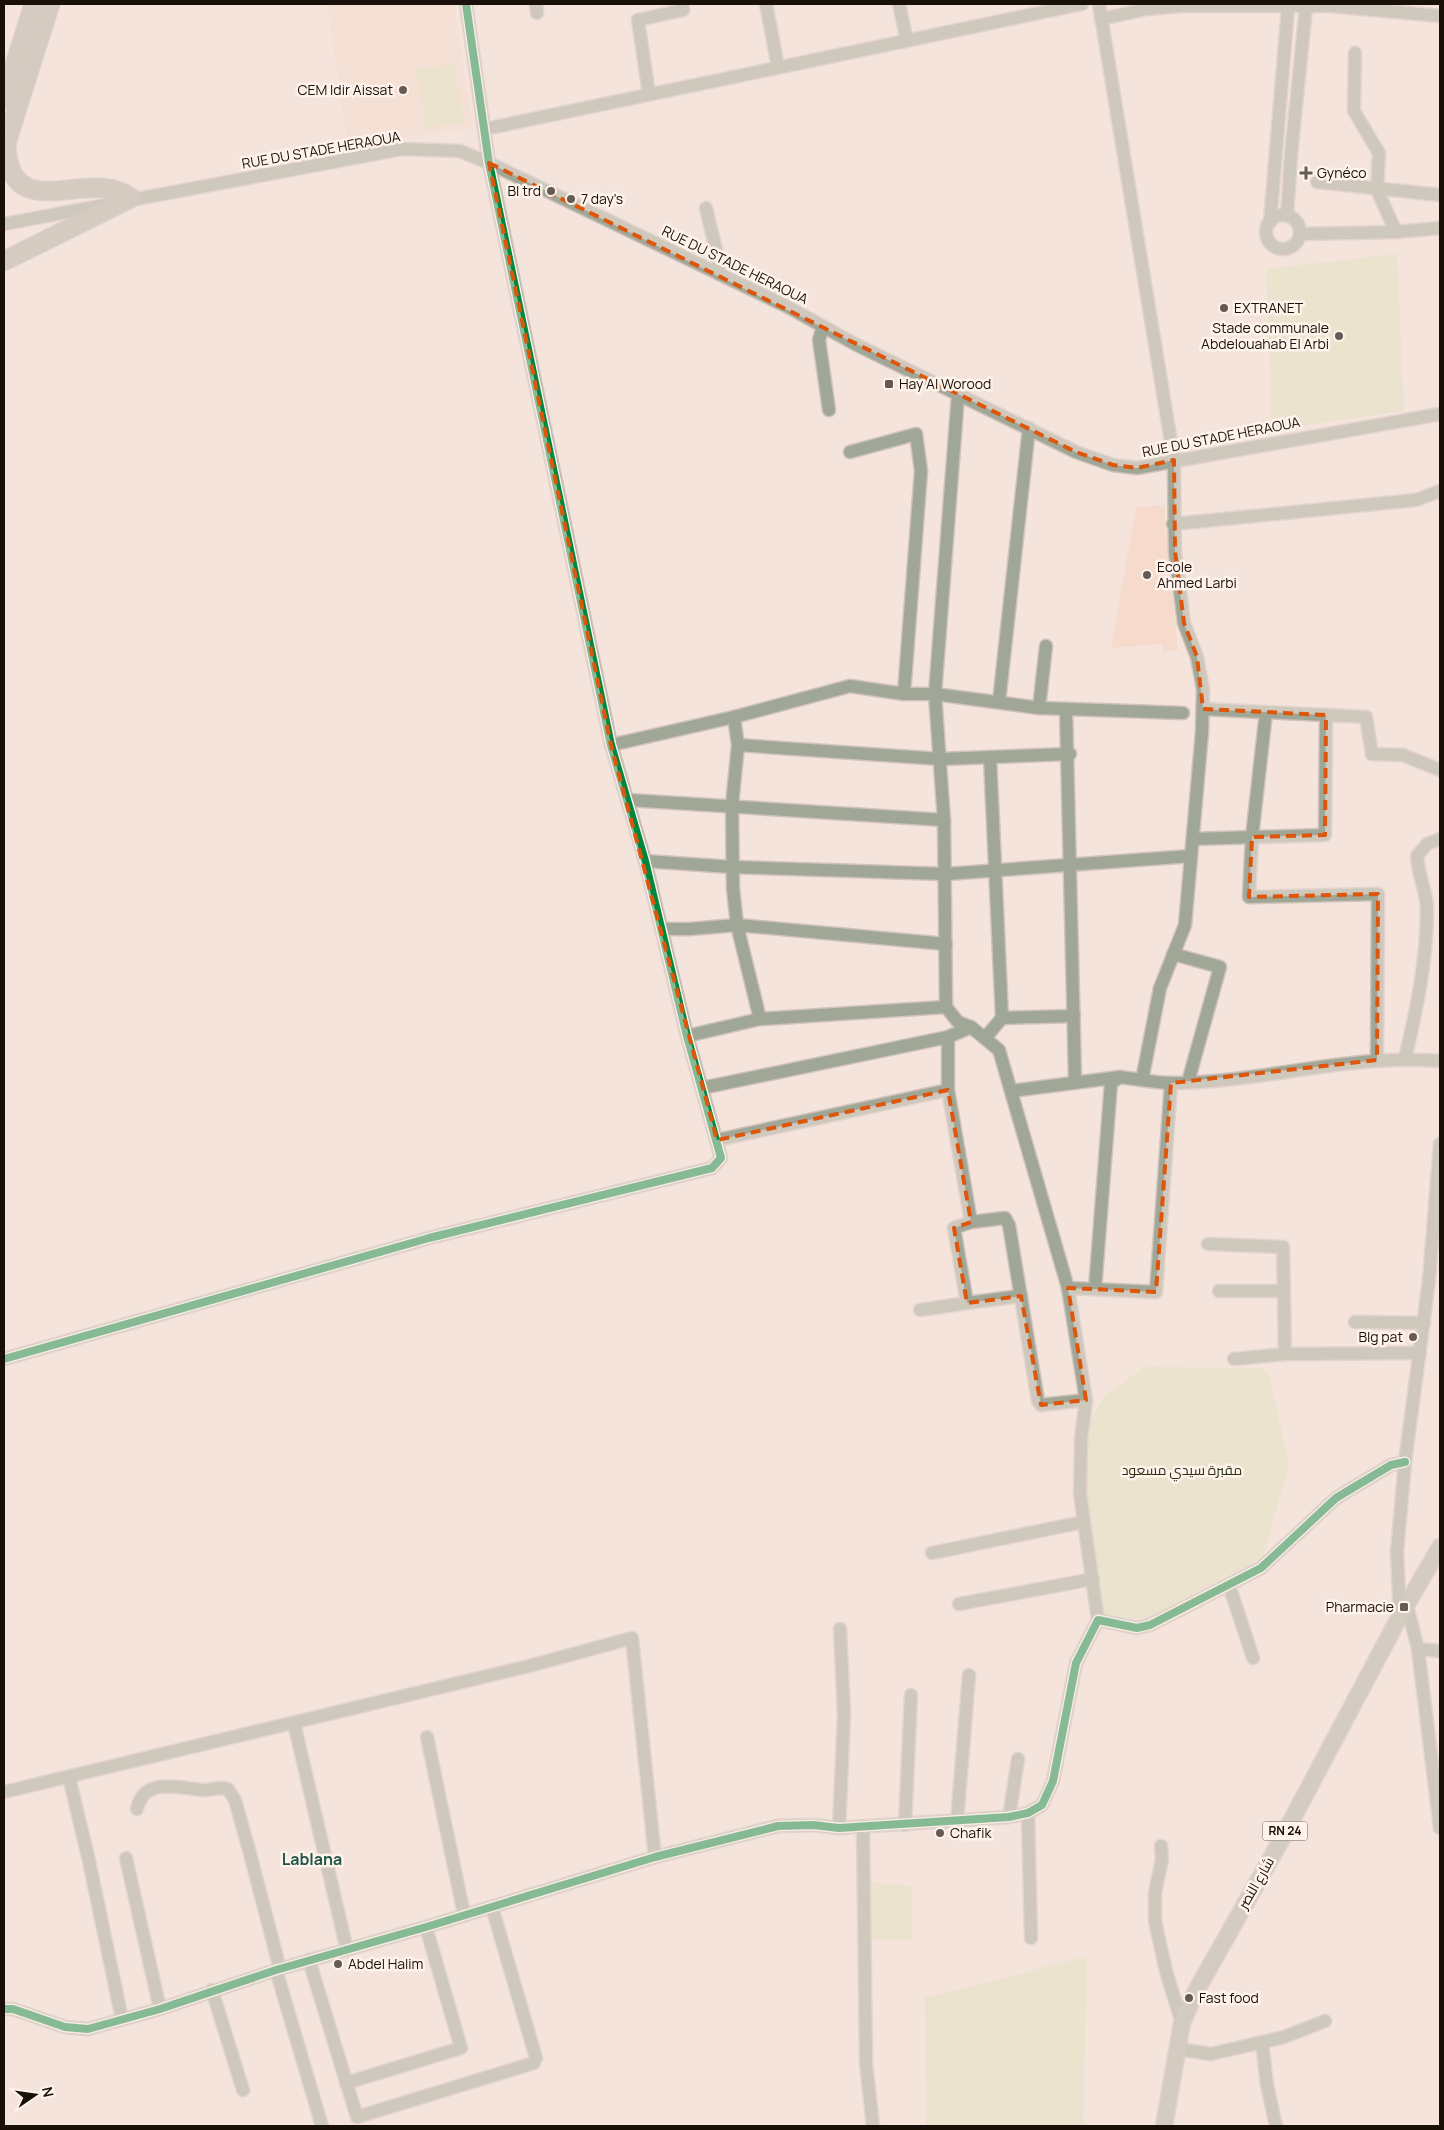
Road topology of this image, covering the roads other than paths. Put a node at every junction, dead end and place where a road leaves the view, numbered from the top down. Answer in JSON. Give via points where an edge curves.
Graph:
{"nodes":[{"id":1,"x":34,"y":4,"type":"edge"},
{"id":2,"x":50,"y":4,"type":"edge"},
{"id":3,"x":466,"y":4,"type":"edge"},
{"id":4,"x":682,"y":4,"type":"edge"},
{"id":5,"x":766,"y":4,"type":"edge"},
{"id":6,"x":899,"y":4,"type":"edge"},
{"id":7,"x":1082,"y":4,"type":"edge"},
{"id":8,"x":1099,"y":4,"type":"edge"},
{"id":9,"x":1306,"y":7,"type":"junction"},
{"id":10,"x":1288,"y":8,"type":"junction"},
{"id":11,"x":1440,"y":16,"type":"edge"},
{"id":12,"x":1101,"y":19,"type":"junction"},
{"id":13,"x":907,"y":41,"type":"junction"},
{"id":14,"x":1355,"y":52,"type":"dead end"},
{"id":15,"x":778,"y":67,"type":"junction"},
{"id":16,"x":649,"y":94,"type":"junction"},
{"id":17,"x":4,"y":99,"type":"edge"},
{"id":18,"x":484,"y":129,"type":"junction"},
{"id":19,"x":5,"y":147,"type":"edge"},
{"id":20,"x":488,"y":163,"type":"junction"},
{"id":21,"x":1317,"y":182,"type":"dead end"},
{"id":22,"x":1377,"y":190,"type":"junction"},
{"id":23,"x":1440,"y":195,"type":"edge"},
{"id":24,"x":131,"y":198,"type":"junction"},
{"id":25,"x":706,"y":208,"type":"dead end"},
{"id":26,"x":1287,"y":216,"type":"junction"},
{"id":27,"x":1270,"y":222,"type":"junction"},
{"id":28,"x":4,"y":224,"type":"edge"},
{"id":29,"x":1440,"y":228,"type":"edge"},
{"id":30,"x":1396,"y":232,"type":"junction"},
{"id":31,"x":1300,"y":234,"type":"junction"},
{"id":32,"x":4,"y":261,"type":"edge"},
{"id":33,"x":719,"y":274,"type":"junction"},
{"id":34,"x":822,"y":326,"type":"junction"},
{"id":35,"x":958,"y":394,"type":"junction"},
{"id":36,"x":829,"y":410,"type":"dead end"},
{"id":37,"x":1440,"y":414,"type":"edge"},
{"id":38,"x":1029,"y":428,"type":"junction"},
{"id":39,"x":850,"y":452,"type":"dead end"},
{"id":40,"x":1174,"y":460,"type":"junction"},
{"id":41,"x":1440,"y":491,"type":"edge"},
{"id":42,"x":1173,"y":524,"type":"junction"},
{"id":43,"x":1046,"y":646,"type":"dead end"},
{"id":44,"x":904,"y":694,"type":"junction"},
{"id":45,"x":935,"y":694,"type":"junction"},
{"id":46,"x":999,"y":702,"type":"junction"},
{"id":47,"x":1039,"y":708,"type":"junction"},
{"id":48,"x":1066,"y":709,"type":"junction"},
{"id":49,"x":1202,"y":709,"type":"junction"},
{"id":50,"x":1266,"y":712,"type":"junction"},
{"id":51,"x":1183,"y":713,"type":"dead end"},
{"id":52,"x":1326,"y":715,"type":"junction"},
{"id":53,"x":734,"y":717,"type":"junction"},
{"id":54,"x":611,"y":745,"type":"junction"},
{"id":55,"x":738,"y":745,"type":"junction"},
{"id":56,"x":1068,"y":754,"type":"junction"},
{"id":57,"x":990,"y":757,"type":"junction"},
{"id":58,"x":941,"y":758,"type":"junction"},
{"id":59,"x":1440,"y":770,"type":"edge"},
{"id":60,"x":628,"y":800,"type":"junction"},
{"id":61,"x":732,"y":805,"type":"junction"},
{"id":62,"x":944,"y":820,"type":"junction"},
{"id":63,"x":1252,"y":837,"type":"junction"},
{"id":64,"x":1193,"y":839,"type":"junction"},
{"id":65,"x":1439,"y":841,"type":"edge"},
{"id":66,"x":1191,"y":856,"type":"junction"},
{"id":67,"x":645,"y":861,"type":"junction"},
{"id":68,"x":1070,"y":865,"type":"junction"},
{"id":69,"x":732,"y":867,"type":"junction"},
{"id":70,"x":995,"y":870,"type":"junction"},
{"id":71,"x":946,"y":874,"type":"junction"},
{"id":72,"x":736,"y":926,"type":"junction"},
{"id":73,"x":661,"y":929,"type":"junction"},
{"id":74,"x":946,"y":944,"type":"junction"},
{"id":75,"x":1174,"y":954,"type":"junction"},
{"id":76,"x":946,"y":1007,"type":"junction"},
{"id":77,"x":1074,"y":1016,"type":"junction"},
{"id":78,"x":1002,"y":1018,"type":"junction"},
{"id":79,"x":760,"y":1019,"type":"junction"},
{"id":80,"x":971,"y":1027,"type":"junction"},
{"id":81,"x":687,"y":1036,"type":"junction"},
{"id":82,"x":948,"y":1038,"type":"junction"},
{"id":83,"x":985,"y":1038,"type":"junction"},
{"id":84,"x":1405,"y":1058,"type":"junction"},
{"id":85,"x":1376,"y":1060,"type":"junction"},
{"id":86,"x":1440,"y":1061,"type":"edge"},
{"id":87,"x":1120,"y":1077,"type":"junction"},
{"id":88,"x":1075,"y":1079,"type":"dead end"},
{"id":89,"x":1142,"y":1080,"type":"junction"},
{"id":90,"x":1188,"y":1082,"type":"junction"},
{"id":91,"x":1171,"y":1083,"type":"junction"},
{"id":92,"x":702,"y":1088,"type":"junction"},
{"id":93,"x":948,"y":1090,"type":"junction"},
{"id":94,"x":1011,"y":1091,"type":"junction"},
{"id":95,"x":717,"y":1140,"type":"junction"},
{"id":96,"x":1440,"y":1144,"type":"edge"},
{"id":97,"x":971,"y":1222,"type":"junction"},
{"id":98,"x":1208,"y":1244,"type":"dead end"},
{"id":99,"x":1434,"y":1281,"type":"edge"},
{"id":100,"x":1068,"y":1288,"type":"junction"},
{"id":101,"x":1094,"y":1289,"type":"junction"},
{"id":102,"x":1219,"y":1291,"type":"dead end"},
{"id":103,"x":1282,"y":1291,"type":"junction"},
{"id":104,"x":1020,"y":1296,"type":"junction"},
{"id":105,"x":967,"y":1303,"type":"junction"},
{"id":106,"x":920,"y":1310,"type":"dead end"},
{"id":107,"x":1355,"y":1322,"type":"dead end"},
{"id":108,"x":1424,"y":1323,"type":"junction"},
{"id":109,"x":1420,"y":1353,"type":"junction"},
{"id":110,"x":1285,"y":1354,"type":"junction"},
{"id":111,"x":4,"y":1359,"type":"edge"},
{"id":112,"x":1234,"y":1359,"type":"dead end"},
{"id":113,"x":1086,"y":1400,"type":"junction"},
{"id":114,"x":1406,"y":1462,"type":"junction"},
{"id":115,"x":1083,"y":1522,"type":"junction"},
{"id":116,"x":1440,"y":1547,"type":"edge"},
{"id":117,"x":932,"y":1553,"type":"dead end"},
{"id":118,"x":1093,"y":1579,"type":"junction"},
{"id":119,"x":1229,"y":1585,"type":"junction"},
{"id":120,"x":959,"y":1604,"type":"dead end"},
{"id":121,"x":1404,"y":1611,"type":"junction"},
{"id":122,"x":1098,"y":1620,"type":"junction"},
{"id":123,"x":840,"y":1629,"type":"dead end"},
{"id":124,"x":1418,"y":1649,"type":"junction"},
{"id":125,"x":1440,"y":1651,"type":"edge"},
{"id":126,"x":1253,"y":1658,"type":"dead end"},
{"id":127,"x":969,"y":1675,"type":"dead end"},
{"id":128,"x":911,"y":1695,"type":"dead end"},
{"id":129,"x":294,"y":1723,"type":"junction"},
{"id":130,"x":427,"y":1737,"type":"dead end"},
{"id":131,"x":1018,"y":1758,"type":"dead end"},
{"id":132,"x":68,"y":1777,"type":"junction"},
{"id":133,"x":4,"y":1792,"type":"edge"},
{"id":134,"x":137,"y":1809,"type":"dead end"},
{"id":135,"x":1028,"y":1813,"type":"junction"},
{"id":136,"x":1009,"y":1818,"type":"junction"},
{"id":137,"x":957,"y":1821,"type":"junction"},
{"id":138,"x":905,"y":1825,"type":"junction"},
{"id":139,"x":863,"y":1826,"type":"junction"},
{"id":140,"x":839,"y":1828,"type":"junction"},
{"id":141,"x":1440,"y":1828,"type":"edge"},
{"id":142,"x":1161,"y":1846,"type":"dead end"},
{"id":143,"x":655,"y":1857,"type":"junction"},
{"id":144,"x":126,"y":1858,"type":"dead end"},
{"id":145,"x":492,"y":1907,"type":"junction"},
{"id":146,"x":464,"y":1914,"type":"junction"},
{"id":147,"x":426,"y":1927,"type":"junction"},
{"id":148,"x":1032,"y":1938,"type":"dead end"},
{"id":149,"x":347,"y":1950,"type":"junction"},
{"id":150,"x":309,"y":1960,"type":"junction"},
{"id":151,"x":278,"y":1969,"type":"junction"},
{"id":152,"x":212,"y":1990,"type":"junction"},
{"id":153,"x":4,"y":2009,"type":"edge"},
{"id":154,"x":160,"y":2009,"type":"junction"},
{"id":155,"x":122,"y":2020,"type":"junction"},
{"id":156,"x":1325,"y":2021,"type":"dead end"},
{"id":157,"x":1182,"y":2023,"type":"junction"},
{"id":158,"x":1262,"y":2042,"type":"junction"},
{"id":159,"x":1177,"y":2049,"type":"junction"},
{"id":160,"x":346,"y":2083,"type":"junction"},
{"id":161,"x":243,"y":2090,"type":"dead end"},
{"id":162,"x":322,"y":2126,"type":"edge"},
{"id":163,"x":873,"y":2126,"type":"edge"},
{"id":164,"x":1164,"y":2126,"type":"edge"},
{"id":165,"x":1276,"y":2126,"type":"edge"}],
"edges":[{"from":1,"to":17,"type":"highway"},
{"from":2,"to":19,"type":"highway"},
{"from":3,"to":18,"type":"street"},
{"from":4,"to":16,"type":"street","via":[[683,10],[638,20]]},
{"from":5,"to":15,"type":"street"},
{"from":6,"to":13,"type":"street"},
{"from":7,"to":13,"type":"street"},
{"from":8,"to":12,"type":"street"},
{"from":9,"to":10,"type":"street"},
{"from":9,"to":11,"type":"street","via":[[1330,6]]},
{"from":9,"to":26,"type":"street"},
{"from":10,"to":12,"type":"street","via":[[1181,6]]},
{"from":10,"to":27,"type":"street"},
{"from":12,"to":40,"type":"street"},
{"from":13,"to":15,"type":"street"},
{"from":14,"to":22,"type":"street","via":[[1354,111],[1379,154]]},
{"from":15,"to":16,"type":"street"},
{"from":16,"to":18,"type":"street"},
{"from":18,"to":20,"type":"street"},
{"from":19,"to":24,"type":"highway","via":[[9,168],[21,184],[29,188],[40,191],[109,190]]},
{"from":20,"to":24,"type":"street","name":"RUE DU STADE HERAOUA","via":[[460,151],[402,149],[280,174]]},
{"from":20,"to":33,"type":"street","name":"RUE DU STADE HERAOUA"},
{"from":20,"to":54,"type":"street"},
{"from":21,"to":22,"type":"street"},
{"from":22,"to":23,"type":"street"},
{"from":22,"to":30,"type":"street"},
{"from":24,"to":28,"type":"street","name":"RUE DU STADE HERAOUA"},
{"from":24,"to":32,"type":"highway"},
{"from":25,"to":33,"type":"street"},
{"from":26,"to":27,"type":"street","via":[[1278,216]]},
{"from":26,"to":31,"type":"street","via":[[1298,224]]},
{"from":27,"to":31,"type":"street","via":[[1267,235],[1275,246],[1289,248],[1297,242]]},
{"from":29,"to":30,"type":"street"},
{"from":30,"to":31,"type":"street"},
{"from":33,"to":34,"type":"street","name":"RUE DU STADE HERAOUA"},
{"from":34,"to":35,"type":"street","name":"RUE DU STADE HERAOUA"},
{"from":34,"to":36,"type":"street","via":[[819,340]]},
{"from":35,"to":38,"type":"street","name":"RUE DU STADE HERAOUA"},
{"from":35,"to":45,"type":"street"},
{"from":37,"to":40,"type":"street","name":"RUE DU STADE HERAOUA"},
{"from":38,"to":40,"type":"street","name":"RUE DU STADE HERAOUA","via":[[1076,452],[1113,465],[1137,468]]},
{"from":38,"to":46,"type":"street"},
{"from":39,"to":44,"type":"street","via":[[916,434],[921,472]]},
{"from":40,"to":42,"type":"street"},
{"from":41,"to":42,"type":"street","via":[[1416,500]]},
{"from":42,"to":49,"type":"street","via":[[1184,623],[1198,657],[1203,689]]},
{"from":43,"to":47,"type":"street"},
{"from":44,"to":45,"type":"street"},
{"from":44,"to":53,"type":"street","via":[[850,686]]},
{"from":45,"to":46,"type":"street"},
{"from":45,"to":58,"type":"street"},
{"from":46,"to":47,"type":"street"},
{"from":47,"to":48,"type":"street"},
{"from":48,"to":51,"type":"street"},
{"from":48,"to":56,"type":"street"},
{"from":49,"to":50,"type":"street"},
{"from":49,"to":64,"type":"street"},
{"from":50,"to":52,"type":"street"},
{"from":50,"to":63,"type":"street"},
{"from":52,"to":59,"type":"street","via":[[1366,717],[1372,754],[1403,755]]},
{"from":52,"to":63,"type":"street","via":[[1325,835]]},
{"from":53,"to":54,"type":"street"},
{"from":53,"to":55,"type":"street"},
{"from":54,"to":60,"type":"street"},
{"from":55,"to":58,"type":"street"},
{"from":55,"to":61,"type":"street"},
{"from":56,"to":57,"type":"street"},
{"from":56,"to":68,"type":"street"},
{"from":57,"to":58,"type":"street"},
{"from":57,"to":70,"type":"street"},
{"from":58,"to":62,"type":"street"},
{"from":60,"to":61,"type":"street"},
{"from":60,"to":67,"type":"street"},
{"from":61,"to":62,"type":"street"},
{"from":61,"to":69,"type":"street"},
{"from":62,"to":71,"type":"street"},
{"from":63,"to":64,"type":"street"},
{"from":63,"to":85,"type":"street","via":[[1249,897],[1378,894]]},
{"from":64,"to":66,"type":"street"},
{"from":65,"to":84,"type":"street","via":[[1427,844],[1417,856],[1427,907],[1418,1003]]},
{"from":66,"to":68,"type":"street"},
{"from":66,"to":75,"type":"street","via":[[1185,925]]},
{"from":67,"to":69,"type":"street"},
{"from":67,"to":73,"type":"street"},
{"from":68,"to":70,"type":"street"},
{"from":68,"to":77,"type":"street"},
{"from":69,"to":71,"type":"street"},
{"from":69,"to":72,"type":"street"},
{"from":70,"to":71,"type":"street"},
{"from":70,"to":78,"type":"street"},
{"from":71,"to":74,"type":"street"},
{"from":72,"to":73,"type":"street"},
{"from":72,"to":74,"type":"street"},
{"from":72,"to":79,"type":"street"},
{"from":73,"to":81,"type":"street"},
{"from":74,"to":76,"type":"street"},
{"from":75,"to":89,"type":"street","via":[[1160,988]]},
{"from":75,"to":90,"type":"street","via":[[1220,966]]},
{"from":76,"to":79,"type":"street"},
{"from":76,"to":80,"type":"street","via":[[958,1022]]},
{"from":77,"to":78,"type":"street"},
{"from":77,"to":88,"type":"street"},
{"from":78,"to":83,"type":"street"},
{"from":79,"to":81,"type":"street"},
{"from":80,"to":82,"type":"street"},
{"from":80,"to":83,"type":"street"},
{"from":81,"to":92,"type":"street"},
{"from":82,"to":92,"type":"street"},
{"from":82,"to":93,"type":"street"},
{"from":83,"to":94,"type":"street","via":[[999,1050]]},
{"from":84,"to":85,"type":"street"},
{"from":84,"to":86,"type":"street"},
{"from":85,"to":90,"type":"street"},
{"from":87,"to":89,"type":"street"},
{"from":87,"to":94,"type":"street"},
{"from":87,"to":101,"type":"street","via":[[1111,1083]]},
{"from":89,"to":91,"type":"street"},
{"from":90,"to":91,"type":"street"},
{"from":91,"to":101,"type":"street","via":[[1156,1292]]},
{"from":92,"to":95,"type":"street"},
{"from":93,"to":95,"type":"street"},
{"from":93,"to":97,"type":"street"},
{"from":94,"to":100,"type":"street"},
{"from":95,"to":111,"type":"street","via":[[722,1158],[712,1168],[429,1238]]},
{"from":96,"to":99,"type":"street"},
{"from":97,"to":104,"type":"street","via":[[1007,1220]]},
{"from":97,"to":105,"type":"street","via":[[954,1228]]},
{"from":98,"to":103,"type":"street","via":[[1283,1247]]},
{"from":99,"to":108,"type":"street"},
{"from":100,"to":101,"type":"street"},
{"from":100,"to":113,"type":"street"},
{"from":102,"to":103,"type":"street"},
{"from":103,"to":110,"type":"street"},
{"from":104,"to":105,"type":"street"},
{"from":104,"to":113,"type":"street","via":[[1038,1402],[1048,1406]]},
{"from":105,"to":106,"type":"street"},
{"from":107,"to":108,"type":"street"},
{"from":108,"to":109,"type":"street"},
{"from":109,"to":110,"type":"street"},
{"from":109,"to":114,"type":"street"},
{"from":110,"to":112,"type":"street"},
{"from":113,"to":115,"type":"street","via":[[1081,1438]]},
{"from":114,"to":119,"type":"street","via":[[1391,1465],[1336,1498],[1261,1568]]},
{"from":114,"to":121,"type":"street","via":[[1397,1552]]},
{"from":115,"to":117,"type":"street"},
{"from":115,"to":118,"type":"street"},
{"from":116,"to":121,"type":"main road","name":"شارع النصر","number":"RN 24"},
{"from":118,"to":120,"type":"street"},
{"from":118,"to":122,"type":"street"},
{"from":119,"to":122,"type":"street","via":[[1150,1625],[1137,1628]]},
{"from":119,"to":126,"type":"street"},
{"from":121,"to":124,"type":"street"},
{"from":121,"to":157,"type":"main road","name":"شارع النصر","number":"RN 24","via":[[1195,1993]]},
{"from":122,"to":135,"type":"street","via":[[1076,1663],[1054,1781],[1042,1805]]},
{"from":123,"to":140,"type":"street","via":[[844,1699]]},
{"from":124,"to":125,"type":"street"},
{"from":124,"to":141,"type":"street"},
{"from":127,"to":137,"type":"street"},
{"from":128,"to":138,"type":"street"},
{"from":129,"to":132,"type":"street"},
{"from":129,"to":143,"type":"street","via":[[632,1638]]},
{"from":129,"to":149,"type":"street"},
{"from":130,"to":146,"type":"street"},
{"from":131,"to":136,"type":"street"},
{"from":132,"to":133,"type":"street"},
{"from":132,"to":155,"type":"street"},
{"from":134,"to":151,"type":"street","via":[[138,1801],[148,1792],[166,1785],[228,1789],[235,1800],[249,1850]]},
{"from":135,"to":136,"type":"street"},
{"from":135,"to":148,"type":"street"},
{"from":136,"to":137,"type":"street"},
{"from":137,"to":138,"type":"street"},
{"from":138,"to":139,"type":"street"},
{"from":139,"to":140,"type":"street"},
{"from":139,"to":163,"type":"street","via":[[866,2063]]},
{"from":140,"to":143,"type":"street","via":[[778,1826]]},
{"from":142,"to":157,"type":"street","via":[[1155,1921]]},
{"from":143,"to":145,"type":"street"},
{"from":144,"to":154,"type":"street"},
{"from":145,"to":146,"type":"street"},
{"from":145,"to":160,"type":"street","via":[[535,2060],[357,2117]]},
{"from":146,"to":147,"type":"street"},
{"from":147,"to":149,"type":"street"},
{"from":147,"to":160,"type":"street","via":[[461,2048]]},
{"from":149,"to":150,"type":"street"},
{"from":150,"to":151,"type":"street"},
{"from":150,"to":160,"type":"street"},
{"from":151,"to":152,"type":"street"},
{"from":151,"to":162,"type":"street"},
{"from":152,"to":154,"type":"street"},
{"from":152,"to":161,"type":"street"},
{"from":153,"to":155,"type":"street","via":[[13,2009],[66,2027],[88,2029]]},
{"from":154,"to":155,"type":"street"},
{"from":156,"to":158,"type":"street"},
{"from":157,"to":159,"type":"main road","name":"شارع النصر","number":"RN 24"},
{"from":158,"to":159,"type":"street","via":[[1212,2054]]},
{"from":158,"to":165,"type":"street"},
{"from":159,"to":164,"type":"main road","name":"شارع النصر","number":"RN 24"}]}
